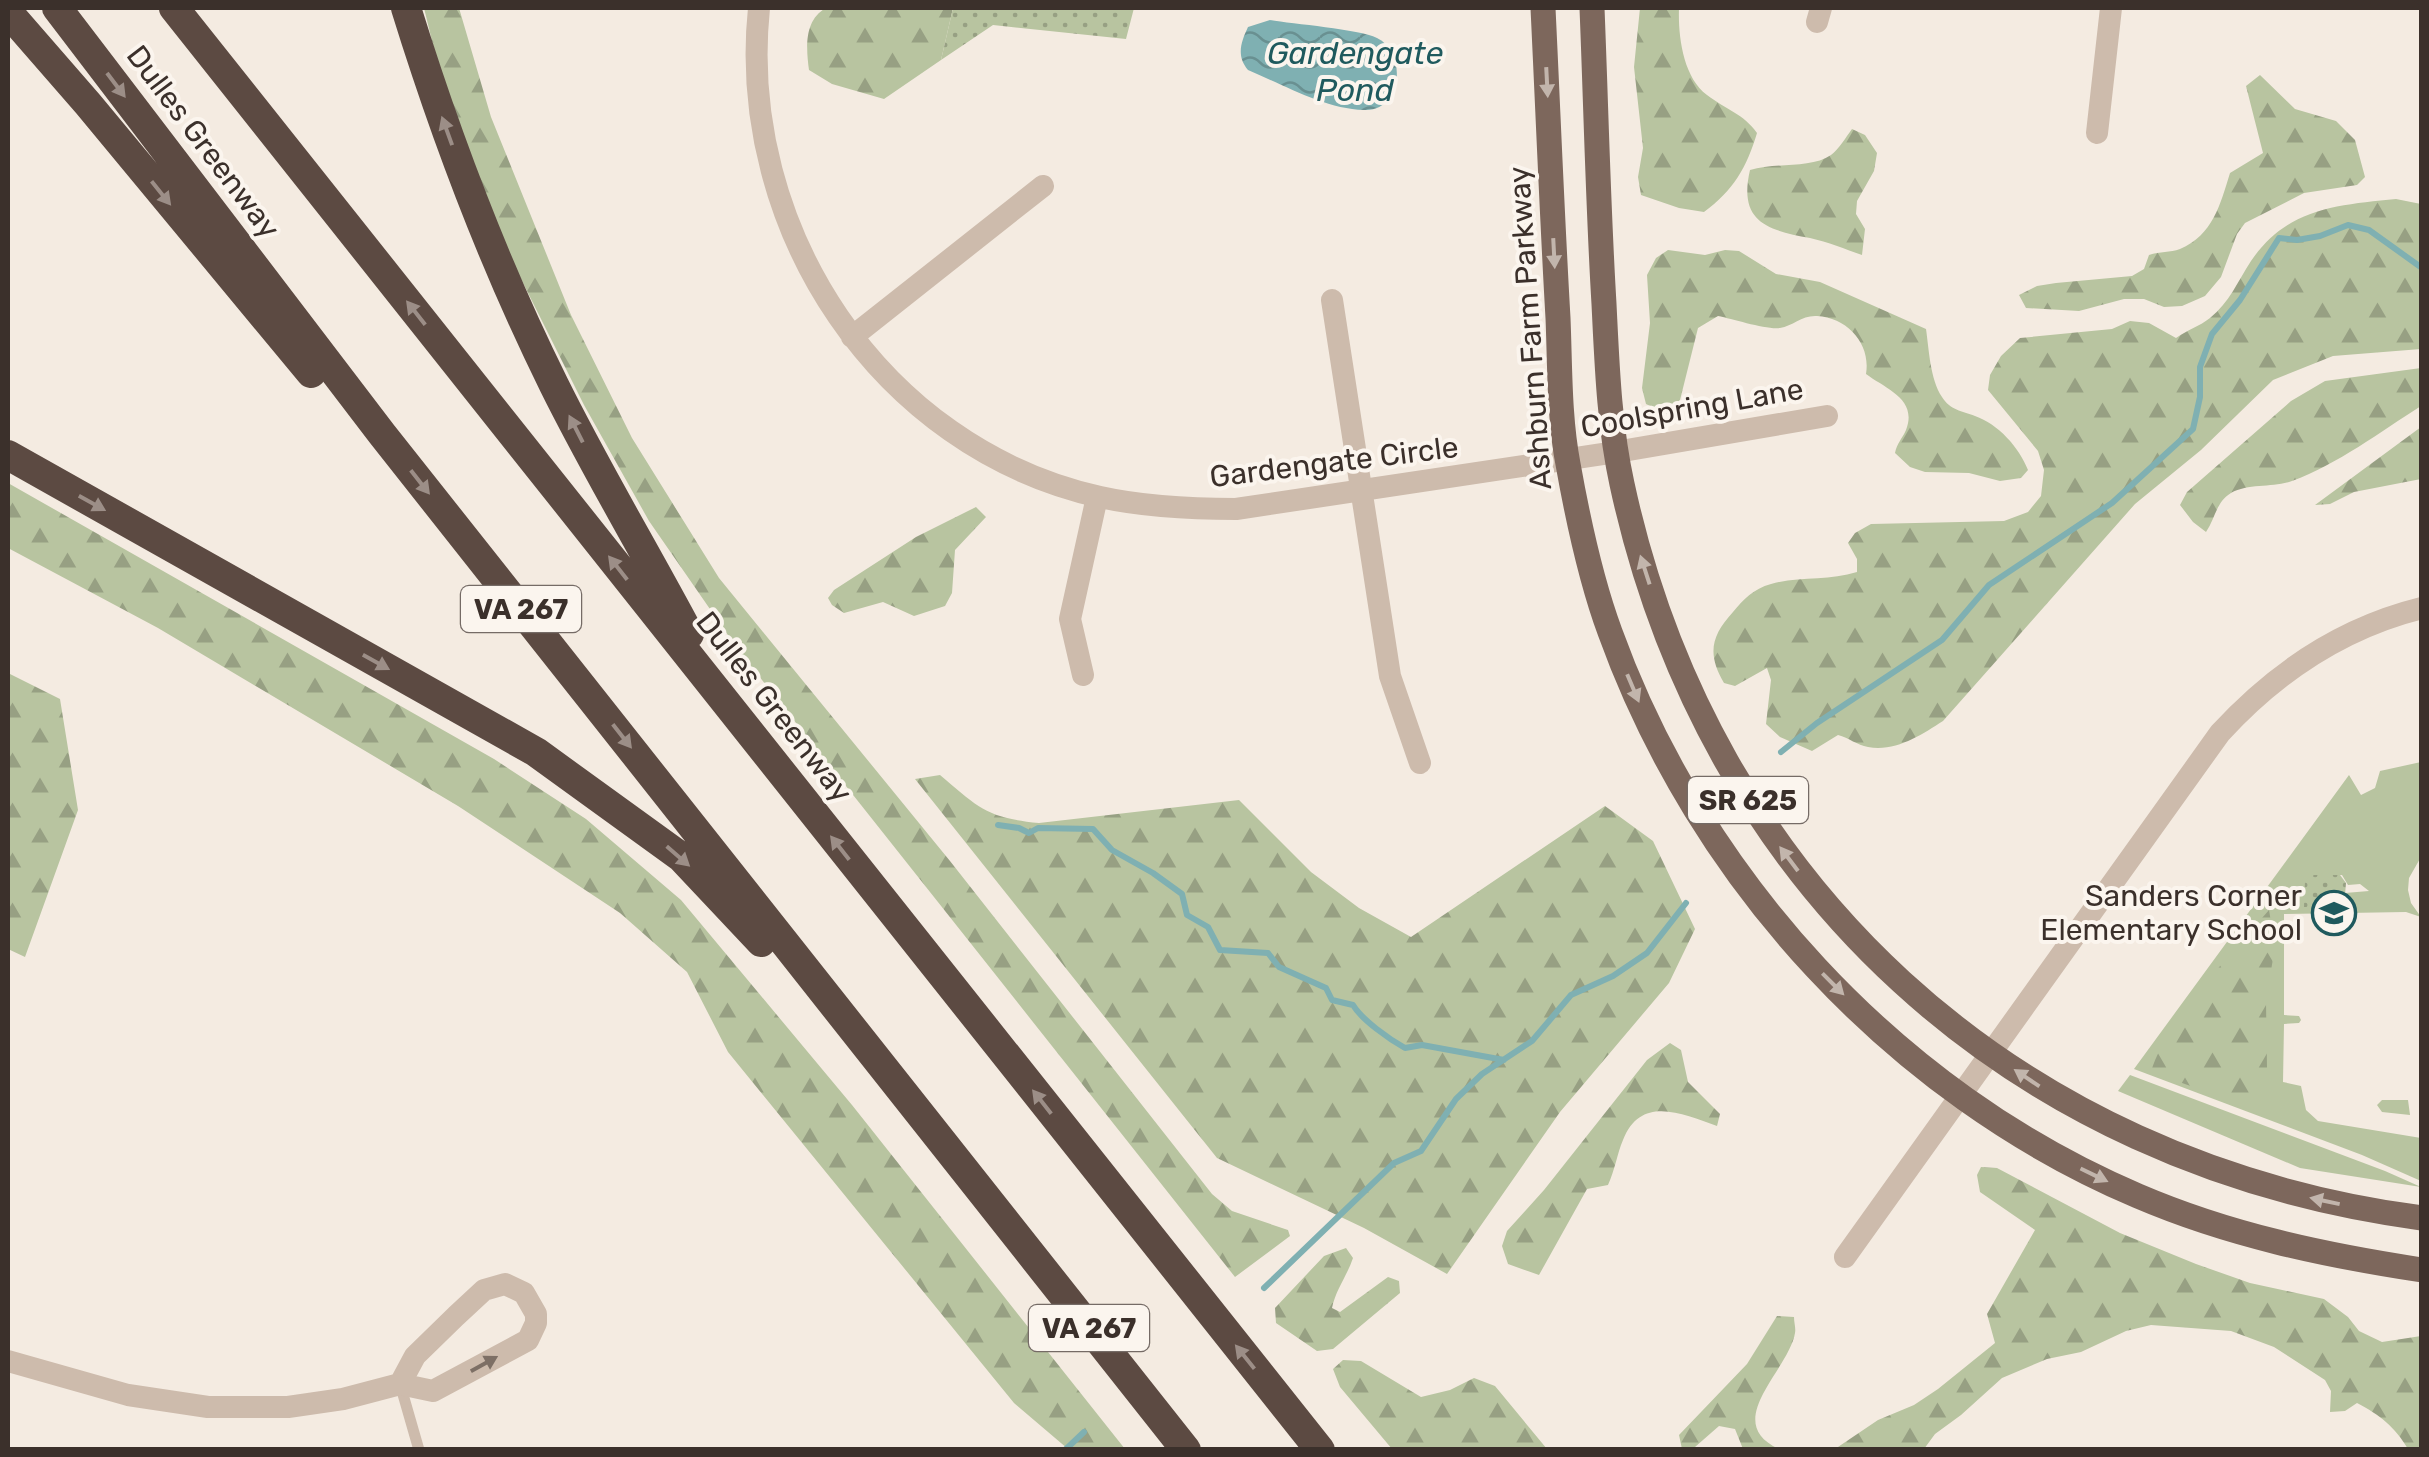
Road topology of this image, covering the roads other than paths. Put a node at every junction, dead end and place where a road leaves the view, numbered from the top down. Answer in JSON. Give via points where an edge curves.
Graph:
{"nodes":[{"id":1,"x":57,"y":8,"type":"edge"},
{"id":2,"x":174,"y":8,"type":"edge"},
{"id":3,"x":406,"y":8,"type":"edge"},
{"id":4,"x":759,"y":8,"type":"edge"},
{"id":5,"x":1543,"y":8,"type":"edge"},
{"id":6,"x":1592,"y":8,"type":"edge"},
{"id":7,"x":2111,"y":8,"type":"edge"},
{"id":8,"x":8,"y":12,"type":"edge"},
{"id":9,"x":2097,"y":133,"type":"dead end"},
{"id":10,"x":1043,"y":186,"type":"dead end"},
{"id":11,"x":1332,"y":300,"type":"dead end"},
{"id":12,"x":852,"y":338,"type":"junction"},
{"id":13,"x":1828,"y":416,"type":"dead end"},
{"id":14,"x":382,"y":434,"type":"junction"},
{"id":15,"x":1616,"y":452,"type":"junction"},
{"id":16,"x":8,"y":455,"type":"edge"},
{"id":17,"x":1567,"y":460,"type":"junction"},
{"id":18,"x":1362,"y":492,"type":"junction"},
{"id":19,"x":1097,"y":496,"type":"junction"},
{"id":20,"x":2422,"y":608,"type":"edge"},
{"id":21,"x":1083,"y":675,"type":"dead end"},
{"id":22,"x":722,"y":699,"type":"junction"},
{"id":23,"x":1420,"y":763,"type":"dead end"},
{"id":24,"x":1992,"y":1055,"type":"junction"},
{"id":25,"x":1962,"y":1096,"type":"junction"},
{"id":26,"x":993,"y":1205,"type":"junction"},
{"id":27,"x":2422,"y":1218,"type":"edge"},
{"id":28,"x":1844,"y":1257,"type":"dead end"},
{"id":29,"x":2422,"y":1270,"type":"edge"},
{"id":30,"x":8,"y":1361,"type":"edge"},
{"id":31,"x":400,"y":1384,"type":"junction"},
{"id":32,"x":1316,"y":1444,"type":"edge"},
{"id":33,"x":419,"y":1450,"type":"edge"},
{"id":34,"x":1186,"y":1450,"type":"edge"}],
"edges":[{"from":1,"to":14,"type":"highway","name":"Dulles Greenway","number":"VA 267","one_way":true},
{"from":22,"to":2,"type":"highway","name":"Dulles Greenway","number":"VA 267","one_way":true},
{"from":22,"to":3,"type":"highway","one_way":true,"via":[[516,303]]},
{"from":4,"to":12,"type":"street","name":"Gardengate Circle","via":[[758,109],[772,180],[813,279]]},
{"from":5,"to":17,"type":"main road","name":"Ashburn Farm Parkway","number":"SR 625","one_way":true},
{"from":6,"to":15,"type":"main road","number":"SR 625"},
{"from":7,"to":9,"type":"street"},
{"from":8,"to":14,"type":"highway","one_way":true,"via":[[313,375]]},
{"from":10,"to":12,"type":"street"},
{"from":11,"to":18,"type":"street"},
{"from":12,"to":19,"type":"street","name":"Gardengate Circle","via":[[902,392],[961,438],[1027,473]]},
{"from":13,"to":15,"type":"street","name":"Coolspring Lane"},
{"from":14,"to":26,"type":"highway","name":"Dulles Greenway","number":"VA 267","one_way":true},
{"from":15,"to":17,"type":"street","name":"Coolspring Lane"},
{"from":24,"to":15,"type":"main road","number":"SR 625","one_way":true,"via":[[1853,935],[1749,802],[1712,736],[1660,615]]},
{"from":16,"to":26,"type":"highway","one_way":true,"via":[[536,752],[667,846],[745,922]]},
{"from":17,"to":18,"type":"street","name":"Gardengate Circle"},
{"from":17,"to":25,"type":"main road","name":"Ashburn Farm Parkway","number":"SR 625","one_way":true,"via":[[1609,629],[1650,725],[1706,825],[1808,959],[1910,1058]]},
{"from":18,"to":19,"type":"street","name":"Gardengate Circle","via":[[1186,510]]},
{"from":18,"to":23,"type":"street","via":[[1390,676]]},
{"from":19,"to":21,"type":"street","via":[[1070,620]]},
{"from":20,"to":24,"type":"street","via":[[2308,656],[2243,708]]},
{"from":32,"to":22,"type":"highway","name":"Dulles Greenway","number":"VA 267","one_way":true},
{"from":24,"to":25,"type":"street"},
{"from":27,"to":24,"type":"main road","number":"SR 625","one_way":true,"via":[[2221,1173],[2109,1126]]},
{"from":25,"to":28,"type":"street"},
{"from":25,"to":29,"type":"main road","name":"Ashburn Farm Parkway","number":"SR 625","one_way":true,"via":[[2136,1196],[2280,1244]]},
{"from":26,"to":34,"type":"highway","name":"Dulles Greenway","number":"VA 267"},
{"from":30,"to":31,"type":"street","via":[[128,1396],[208,1406],[288,1407]]},
{"from":31,"to":31,"type":"street","one_way":true,"via":[[434,1390],[528,1340],[536,1323],[531,1302],[506,1284],[484,1290],[415,1356]]},
{"from":31,"to":33,"type":"lane"}]}
